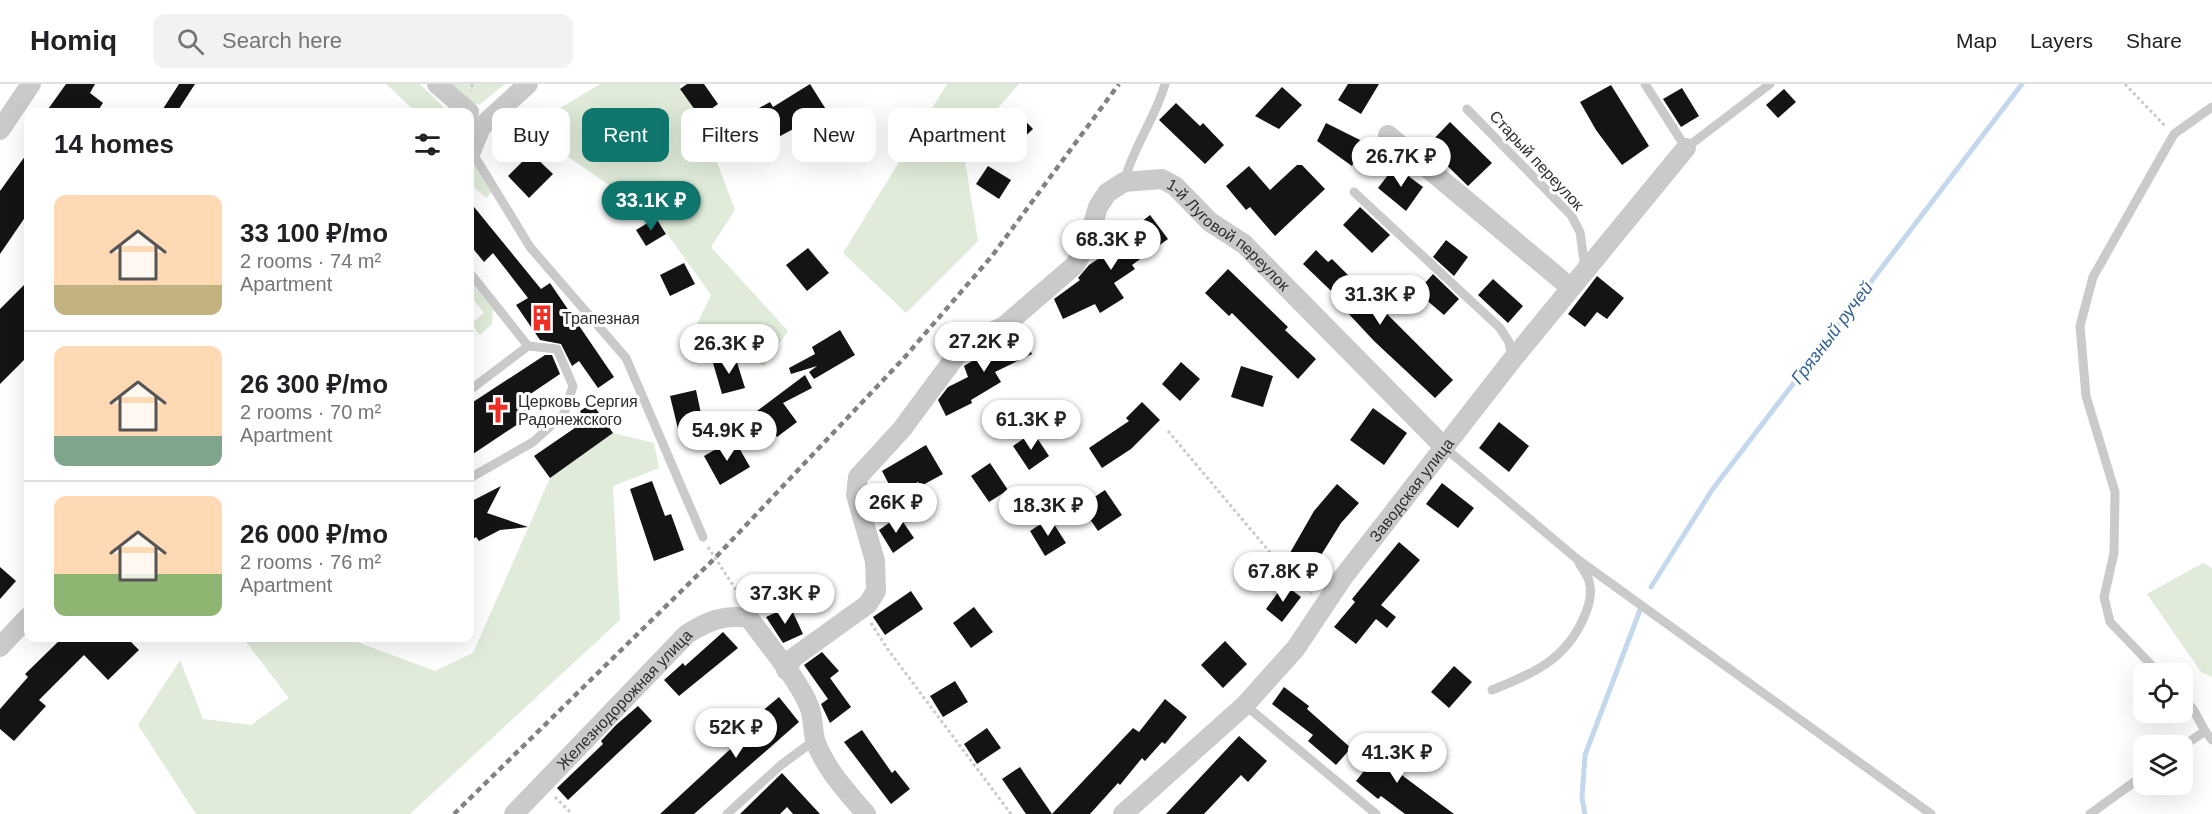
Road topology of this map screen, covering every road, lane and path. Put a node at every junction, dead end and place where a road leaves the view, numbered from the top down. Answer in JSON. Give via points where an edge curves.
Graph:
{"nodes":[{"id":1,"x":32,"y":84,"type":"edge"},
{"id":2,"x":437,"y":84,"type":"edge"},
{"id":3,"x":528,"y":84,"type":"edge"},
{"id":4,"x":1165,"y":84,"type":"edge"},
{"id":5,"x":1645,"y":84,"type":"edge"},
{"id":6,"x":1770,"y":84,"type":"edge"},
{"id":7,"x":2124,"y":84,"type":"edge"},
{"id":8,"x":2212,"y":107,"type":"edge"},
{"id":9,"x":463,"y":108,"type":"edge"},
{"id":10,"x":1467,"y":109,"type":"dead end"},
{"id":11,"x":474,"y":116,"type":"edge"},
{"id":12,"x":0,"y":130,"type":"edge"},
{"id":13,"x":2174,"y":134,"type":"junction"},
{"id":14,"x":1388,"y":135,"type":"dead end"},
{"id":15,"x":1686,"y":148,"type":"junction"},
{"id":16,"x":474,"y":158,"type":"edge"},
{"id":17,"x":1124,"y":182,"type":"junction"},
{"id":18,"x":1354,"y":192,"type":"dead end"},
{"id":19,"x":1586,"y":269,"type":"junction"},
{"id":20,"x":474,"y":278,"type":"edge"},
{"id":21,"x":1571,"y":288,"type":"junction"},
{"id":22,"x":528,"y":346,"type":"junction"},
{"id":23,"x":1512,"y":360,"type":"junction"},
{"id":24,"x":474,"y":387,"type":"edge"},
{"id":25,"x":1168,"y":431,"type":"dead end"},
{"id":26,"x":1445,"y":448,"type":"junction"},
{"id":27,"x":474,"y":476,"type":"edge"},
{"id":28,"x":703,"y":537,"type":"joint"},
{"id":29,"x":1577,"y":559,"type":"junction"},
{"id":30,"x":1324,"y":605,"type":"junction"},
{"id":31,"x":862,"y":608,"type":"junction"},
{"id":32,"x":749,"y":618,"type":"junction"},
{"id":33,"x":24,"y":621,"type":"edge"},
{"id":34,"x":0,"y":647,"type":"edge"},
{"id":35,"x":2149,"y":663,"type":"edge"},
{"id":36,"x":786,"y":670,"type":"junction"},
{"id":37,"x":1492,"y":690,"type":"dead end"},
{"id":38,"x":1245,"y":705,"type":"junction"},
{"id":39,"x":2193,"y":708,"type":"edge"},
{"id":40,"x":2205,"y":731,"type":"junction"},
{"id":41,"x":2193,"y":739,"type":"edge"},
{"id":42,"x":815,"y":740,"type":"junction"},
{"id":43,"x":2212,"y":740,"type":"edge"},
{"id":44,"x":2133,"y":783,"type":"edge"},
{"id":45,"x":543,"y":785,"type":"junction"},
{"id":46,"x":514,"y":814,"type":"edge"},
{"id":47,"x":572,"y":814,"type":"edge"},
{"id":48,"x":727,"y":814,"type":"edge"},
{"id":49,"x":866,"y":814,"type":"edge"},
{"id":50,"x":1011,"y":814,"type":"edge"},
{"id":51,"x":1123,"y":814,"type":"edge"},
{"id":52,"x":1376,"y":814,"type":"edge"},
{"id":53,"x":1931,"y":814,"type":"edge"},
{"id":54,"x":2090,"y":814,"type":"edge"}],
"edges":[{"from":1,"to":12,"type":"street"},
{"from":2,"to":9,"type":"street"},
{"from":3,"to":11,"type":"street"},
{"from":4,"to":17,"type":"lane","via":[[1157,110],[1130,159]]},
{"from":5,"to":15,"type":"lane"},
{"from":6,"to":15,"type":"lane"},
{"from":7,"to":13,"type":"path"},
{"from":8,"to":13,"type":"lane"},
{"from":10,"to":19,"type":"lane","name":"Старый переулок","via":[[1571,215],[1580,232]]},
{"from":13,"to":35,"type":"lane","via":[[2093,277],[2080,326],[2086,396],[2115,492],[2114,553],[2104,597],[2110,622]]},
{"from":14,"to":21,"type":"street"},
{"from":15,"to":19,"type":"street","name":"Заводская улица"},
{"from":16,"to":28,"type":"lane","via":[[530,247],[626,358]]},
{"from":17,"to":26,"type":"street","name":"1-й Луговой переулок","via":[[1162,179],[1175,186],[1210,222],[1244,244]]},
{"from":17,"to":31,"type":"street","via":[[1107,193],[1098,207],[1088,241],[1075,265],[1003,327],[959,352],[902,429],[858,477],[856,495],[875,561],[876,591]]},
{"from":18,"to":23,"type":"lane","via":[[1500,328],[1509,342]]},
{"from":19,"to":21,"type":"street","name":"Заводская улица"},
{"from":20,"to":22,"type":"lane"},
{"from":21,"to":23,"type":"street","name":"Заводская улица"},
{"from":22,"to":24,"type":"lane"},
{"from":22,"to":27,"type":"lane","via":[[557,349],[573,386],[564,414],[533,442]]},
{"from":23,"to":26,"type":"street","name":"Заводская улица"},
{"from":25,"to":30,"type":"path","via":[[1289,575]]},
{"from":26,"to":29,"type":"lane"},
{"from":26,"to":30,"type":"street","name":"Заводская улица"},
{"from":28,"to":32,"type":"path","via":[[749,609]]},
{"from":29,"to":37,"type":"lane","via":[[1589,581],[1590,603],[1579,630],[1558,657],[1535,673]]},
{"from":29,"to":53,"type":"lane"},
{"from":30,"to":38,"type":"street","name":"Заводская улица","via":[[1296,648]]},
{"from":31,"to":36,"type":"street","via":[[793,658]]},
{"from":31,"to":50,"type":"path","via":[[889,651]]},
{"from":32,"to":36,"type":"street"},
{"from":32,"to":45,"type":"street","name":"Железнодорожная улица","via":[[733,615],[710,620],[687,634]]},
{"from":33,"to":34,"type":"street"},
{"from":36,"to":42,"type":"street","via":[[809,705]]},
{"from":38,"to":51,"type":"street","name":"Заводская улица"},
{"from":38,"to":52,"type":"lane"},
{"from":39,"to":40,"type":"lane"},
{"from":40,"to":41,"type":"lane"},
{"from":40,"to":43,"type":"lane"},
{"from":42,"to":48,"type":"lane"},
{"from":42,"to":49,"type":"street","via":[[837,782]]},
{"from":44,"to":54,"type":"lane"},
{"from":45,"to":46,"type":"street","name":"Железнодорожная улица"},
{"from":45,"to":47,"type":"path"}]}
